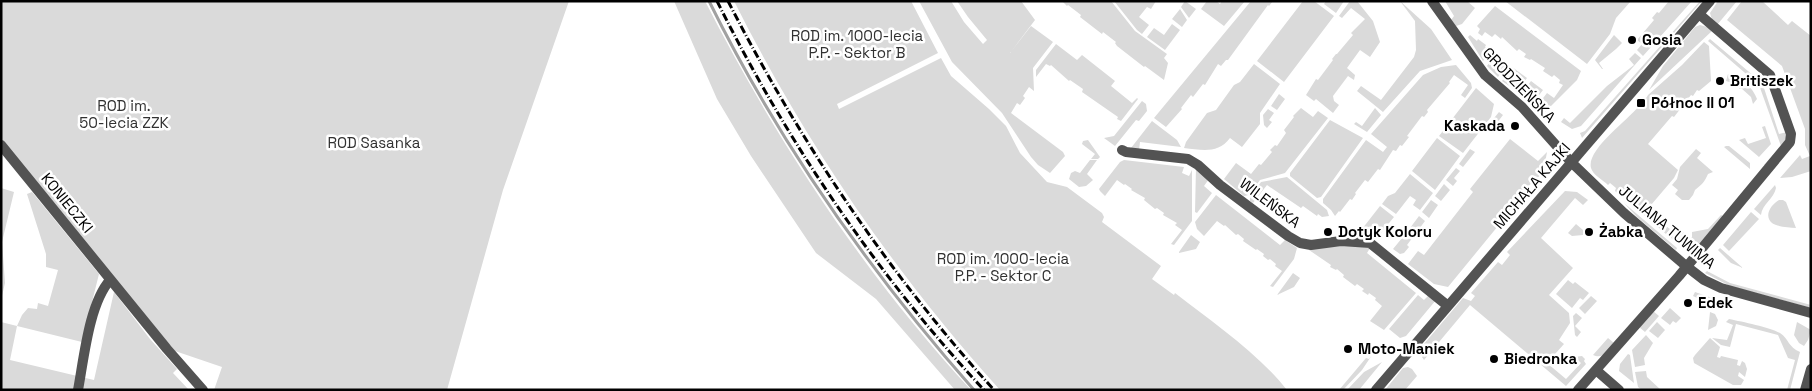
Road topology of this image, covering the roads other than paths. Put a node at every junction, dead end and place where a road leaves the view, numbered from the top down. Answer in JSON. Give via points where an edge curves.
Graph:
{"nodes":[{"id":1,"x":1432,"y":1,"type":"edge"},
{"id":2,"x":1710,"y":1,"type":"edge"},
{"id":3,"x":1699,"y":14,"type":"junction"},
{"id":4,"x":1,"y":145,"type":"edge"},
{"id":5,"x":1122,"y":150,"type":"dead end"},
{"id":6,"x":1571,"y":162,"type":"junction"},
{"id":7,"x":1686,"y":266,"type":"junction"},
{"id":8,"x":110,"y":280,"type":"junction"},
{"id":9,"x":1448,"y":306,"type":"junction"},
{"id":10,"x":1811,"y":313,"type":"edge"},
{"id":11,"x":1811,"y":369,"type":"edge"},
{"id":12,"x":1596,"y":370,"type":"junction"},
{"id":13,"x":78,"y":390,"type":"edge"},
{"id":14,"x":204,"y":390,"type":"edge"},
{"id":15,"x":1376,"y":390,"type":"edge"},
{"id":16,"x":1578,"y":390,"type":"edge"},
{"id":17,"x":1619,"y":390,"type":"edge"},
{"id":18,"x":1805,"y":390,"type":"edge"}],
"edges":[{"from":1,"to":6,"type":"street","name":"GRODZIEŃSKA","via":[[1485,75],[1522,107]]},
{"from":2,"to":3,"type":"street","name":"MICHAŁA KAJKI"},
{"from":3,"to":6,"type":"street","name":"MICHAŁA KAJKI"},
{"from":3,"to":7,"type":"street","via":[[1770,75],[1791,138]]},
{"from":4,"to":8,"type":"street","name":"KONIECZKI"},
{"from":5,"to":9,"type":"street","name":"WILEŃSKA","via":[[1194,162],[1300,242],[1311,245],[1341,241],[1370,243]]},
{"from":6,"to":7,"type":"street","name":"JULIANA TUWIMA","via":[[1630,219]]},
{"from":6,"to":9,"type":"street","name":"MICHAŁA KAJKI"},
{"from":7,"to":10,"type":"street","name":"JULIANA TUWIMA","via":[[1721,288]]},
{"from":7,"to":12,"type":"street"},
{"from":8,"to":13,"type":"street","via":[[94,308]]},
{"from":8,"to":14,"type":"street","name":"KONIECZKI"},
{"from":9,"to":15,"type":"street","name":"MICHAŁA KAJKI"},
{"from":11,"to":18,"type":"street"},
{"from":12,"to":16,"type":"street"},
{"from":12,"to":17,"type":"street"}]}
